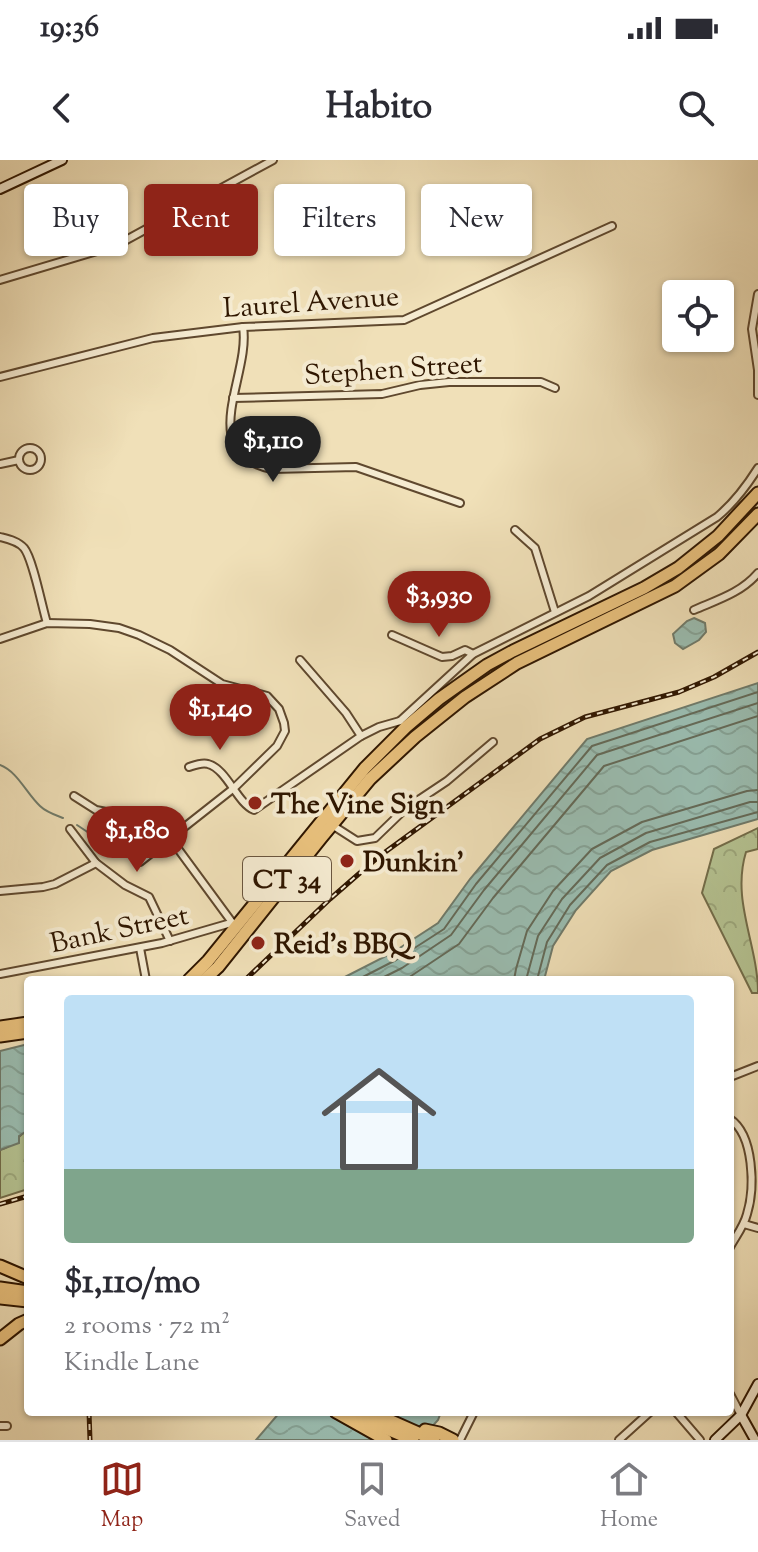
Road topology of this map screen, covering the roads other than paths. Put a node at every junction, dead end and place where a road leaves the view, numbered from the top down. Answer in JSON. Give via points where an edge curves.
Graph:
{"nodes":[{"id":1,"x":62,"y":160,"type":"edge"},
{"id":2,"x":273,"y":160,"type":"edge"},
{"id":3,"x":228,"y":184,"type":"edge"},
{"id":4,"x":0,"y":189,"type":"edge"},
{"id":5,"x":612,"y":226,"type":"dead end"},
{"id":6,"x":144,"y":230,"type":"edge"},
{"id":7,"x":0,"y":280,"type":"edge"},
{"id":8,"x":758,"y":294,"type":"edge"},
{"id":9,"x":243,"y":327,"type":"junction"},
{"id":10,"x":0,"y":377,"type":"edge"},
{"id":11,"x":555,"y":388,"type":"dead end"},
{"id":12,"x":758,"y":395,"type":"edge"},
{"id":13,"x":233,"y":398,"type":"junction"},
{"id":14,"x":19,"y":460,"type":"dead end"},
{"id":15,"x":0,"y":464,"type":"edge"},
{"id":16,"x":758,"y":468,"type":"edge"},
{"id":17,"x":758,"y":493,"type":"edge"},
{"id":18,"x":460,"y":503,"type":"dead end"},
{"id":19,"x":758,"y":514,"type":"edge"},
{"id":20,"x":515,"y":530,"type":"dead end"},
{"id":21,"x":0,"y":537,"type":"edge"},
{"id":22,"x":758,"y":573,"type":"edge"},
{"id":23,"x":630,"y":602,"type":"junction"},
{"id":24,"x":694,"y":610,"type":"dead end"},
{"id":25,"x":555,"y":612,"type":"junction"},
{"id":26,"x":47,"y":623,"type":"junction"},
{"id":27,"x":392,"y":635,"type":"dead end"},
{"id":28,"x":0,"y":639,"type":"edge"},
{"id":29,"x":473,"y":654,"type":"junction"},
{"id":30,"x":300,"y":660,"type":"dead end"},
{"id":31,"x":407,"y":728,"type":"junction"},
{"id":32,"x":361,"y":736,"type":"junction"},
{"id":33,"x":493,"y":742,"type":"dead end"},
{"id":34,"x":189,"y":767,"type":"dead end"},
{"id":35,"x":234,"y":788,"type":"junction"},
{"id":36,"x":74,"y":796,"type":"dead end"},
{"id":37,"x":328,"y":821,"type":"junction"},
{"id":38,"x":70,"y":829,"type":"dead end"},
{"id":39,"x":169,"y":839,"type":"junction"},
{"id":40,"x":140,"y":862,"type":"dead end"},
{"id":41,"x":96,"y":863,"type":"junction"},
{"id":42,"x":0,"y":891,"type":"edge"},
{"id":43,"x":236,"y":928,"type":"junction"},
{"id":44,"x":170,"y":941,"type":"junction"},
{"id":45,"x":140,"y":948,"type":"junction"},
{"id":46,"x":0,"y":974,"type":"edge"},
{"id":47,"x":145,"y":976,"type":"edge"},
{"id":48,"x":193,"y":976,"type":"edge"},
{"id":49,"x":208,"y":976,"type":"edge"},
{"id":50,"x":9,"y":1029,"type":"edge"},
{"id":51,"x":0,"y":1036,"type":"edge"},
{"id":52,"x":758,"y":1066,"type":"edge"},
{"id":53,"x":734,"y":1075,"type":"edge"},
{"id":54,"x":734,"y":1121,"type":"edge"},
{"id":55,"x":744,"y":1224,"type":"junction"},
{"id":56,"x":758,"y":1228,"type":"edge"},
{"id":57,"x":734,"y":1240,"type":"edge"},
{"id":58,"x":0,"y":1266,"type":"edge"},
{"id":59,"x":24,"y":1276,"type":"edge"},
{"id":60,"x":0,"y":1288,"type":"edge"},
{"id":61,"x":24,"y":1291,"type":"edge"},
{"id":62,"x":0,"y":1298,"type":"edge"},
{"id":63,"x":24,"y":1301,"type":"edge"},
{"id":64,"x":24,"y":1322,"type":"edge"},
{"id":65,"x":0,"y":1339,"type":"edge"},
{"id":66,"x":758,"y":1384,"type":"edge"},
{"id":67,"x":734,"y":1402,"type":"edge"},
{"id":68,"x":741,"y":1415,"type":"junction"},
{"id":69,"x":343,"y":1416,"type":"edge"},
{"id":70,"x":358,"y":1416,"type":"edge"},
{"id":71,"x":378,"y":1416,"type":"edge"},
{"id":72,"x":472,"y":1416,"type":"edge"},
{"id":73,"x":646,"y":1416,"type":"edge"},
{"id":74,"x":679,"y":1416,"type":"edge"},
{"id":75,"x":410,"y":1434,"type":"edge"},
{"id":76,"x":386,"y":1440,"type":"edge"},
{"id":77,"x":434,"y":1440,"type":"edge"},
{"id":78,"x":453,"y":1440,"type":"edge"},
{"id":79,"x":460,"y":1440,"type":"edge"},
{"id":80,"x":619,"y":1440,"type":"edge"},
{"id":81,"x":700,"y":1440,"type":"edge"},
{"id":82,"x":715,"y":1440,"type":"edge"},
{"id":83,"x":755,"y":1440,"type":"edge"}],
"edges":[{"from":1,"to":4,"type":"main road"},
{"from":2,"to":3,"type":"street"},
{"from":5,"to":9,"type":"street","name":"Laurel Avenue","via":[[404,320]]},
{"from":6,"to":7,"type":"street","via":[[117,245]]},
{"from":8,"to":12,"type":"street","via":[[752,329]]},
{"from":9,"to":10,"type":"street","name":"Laurel Avenue","via":[[153,338]]},
{"from":9,"to":13,"type":"street","via":[[243,358]]},
{"from":11,"to":13,"type":"street","name":"Stephen Street","via":[[541,382],[449,382],[382,394]]},
{"from":13,"to":18,"type":"street","via":[[231,435],[243,455],[261,466],[356,467]]},
{"from":14,"to":15,"type":"street"},
{"from":16,"to":25,"type":"street","via":[[717,517]]},
{"from":17,"to":23,"type":"highway","number":"CT 34","via":[[703,550]]},
{"from":19,"to":23,"type":"highway","number":"CT 34","via":[[675,586]]},
{"from":20,"to":25,"type":"street","via":[[535,548]]},
{"from":21,"to":26,"type":"street","via":[[24,548]]},
{"from":22,"to":24,"type":"street","via":[[736,592]]},
{"from":23,"to":31,"type":"highway","number":"CT 34","via":[[487,665]]},
{"from":25,"to":29,"type":"street"},
{"from":26,"to":28,"type":"street"},
{"from":26,"to":35,"type":"street","via":[[129,631],[222,684],[271,699],[282,716],[283,737]]},
{"from":27,"to":29,"type":"street","via":[[442,657],[465,650]]},
{"from":29,"to":31,"type":"street"},
{"from":30,"to":32,"type":"street"},
{"from":31,"to":32,"type":"street","via":[[379,727]]},
{"from":31,"to":37,"type":"highway","number":"CT 34","via":[[370,779]]},
{"from":32,"to":35,"type":"street","via":[[257,809],[249,808]]},
{"from":33,"to":37,"type":"street","via":[[375,838],[357,841]]},
{"from":34,"to":35,"type":"street","via":[[212,764]]},
{"from":35,"to":39,"type":"street"},
{"from":36,"to":39,"type":"street","via":[[96,810],[138,818]]},
{"from":37,"to":43,"type":"highway","number":"CT 34"},
{"from":38,"to":41,"type":"street"},
{"from":39,"to":40,"type":"street"},
{"from":39,"to":43,"type":"street"},
{"from":41,"to":42,"type":"street","via":[[55,884]]},
{"from":41,"to":44,"type":"street","via":[[149,897]]},
{"from":43,"to":44,"type":"street","name":"Bank Street"},
{"from":43,"to":48,"type":"highway","number":"CT 34"},
{"from":43,"to":49,"type":"highway","number":"CT 34"},
{"from":44,"to":45,"type":"street","name":"Bank Street"},
{"from":45,"to":46,"type":"street","name":"Bank Street"},
{"from":45,"to":47,"type":"street"},
{"from":50,"to":51,"type":"highway"},
{"from":52,"to":53,"type":"street"},
{"from":54,"to":55,"type":"street","via":[[750,1157]]},
{"from":55,"to":56,"type":"street"},
{"from":55,"to":57,"type":"street"},
{"from":58,"to":59,"type":"highway"},
{"from":60,"to":61,"type":"highway"},
{"from":62,"to":63,"type":"highway"},
{"from":64,"to":65,"type":"highway"},
{"from":66,"to":68,"type":"main road"},
{"from":67,"to":68,"type":"street"},
{"from":68,"to":82,"type":"main road"},
{"from":68,"to":83,"type":"main road"},
{"from":69,"to":76,"type":"highway"},
{"from":70,"to":75,"type":"highway"},
{"from":71,"to":75,"type":"highway"},
{"from":72,"to":79,"type":"street"},
{"from":73,"to":80,"type":"street"},
{"from":74,"to":81,"type":"street"},
{"from":75,"to":77,"type":"highway"},
{"from":75,"to":78,"type":"highway","via":[[437,1433]]}]}
